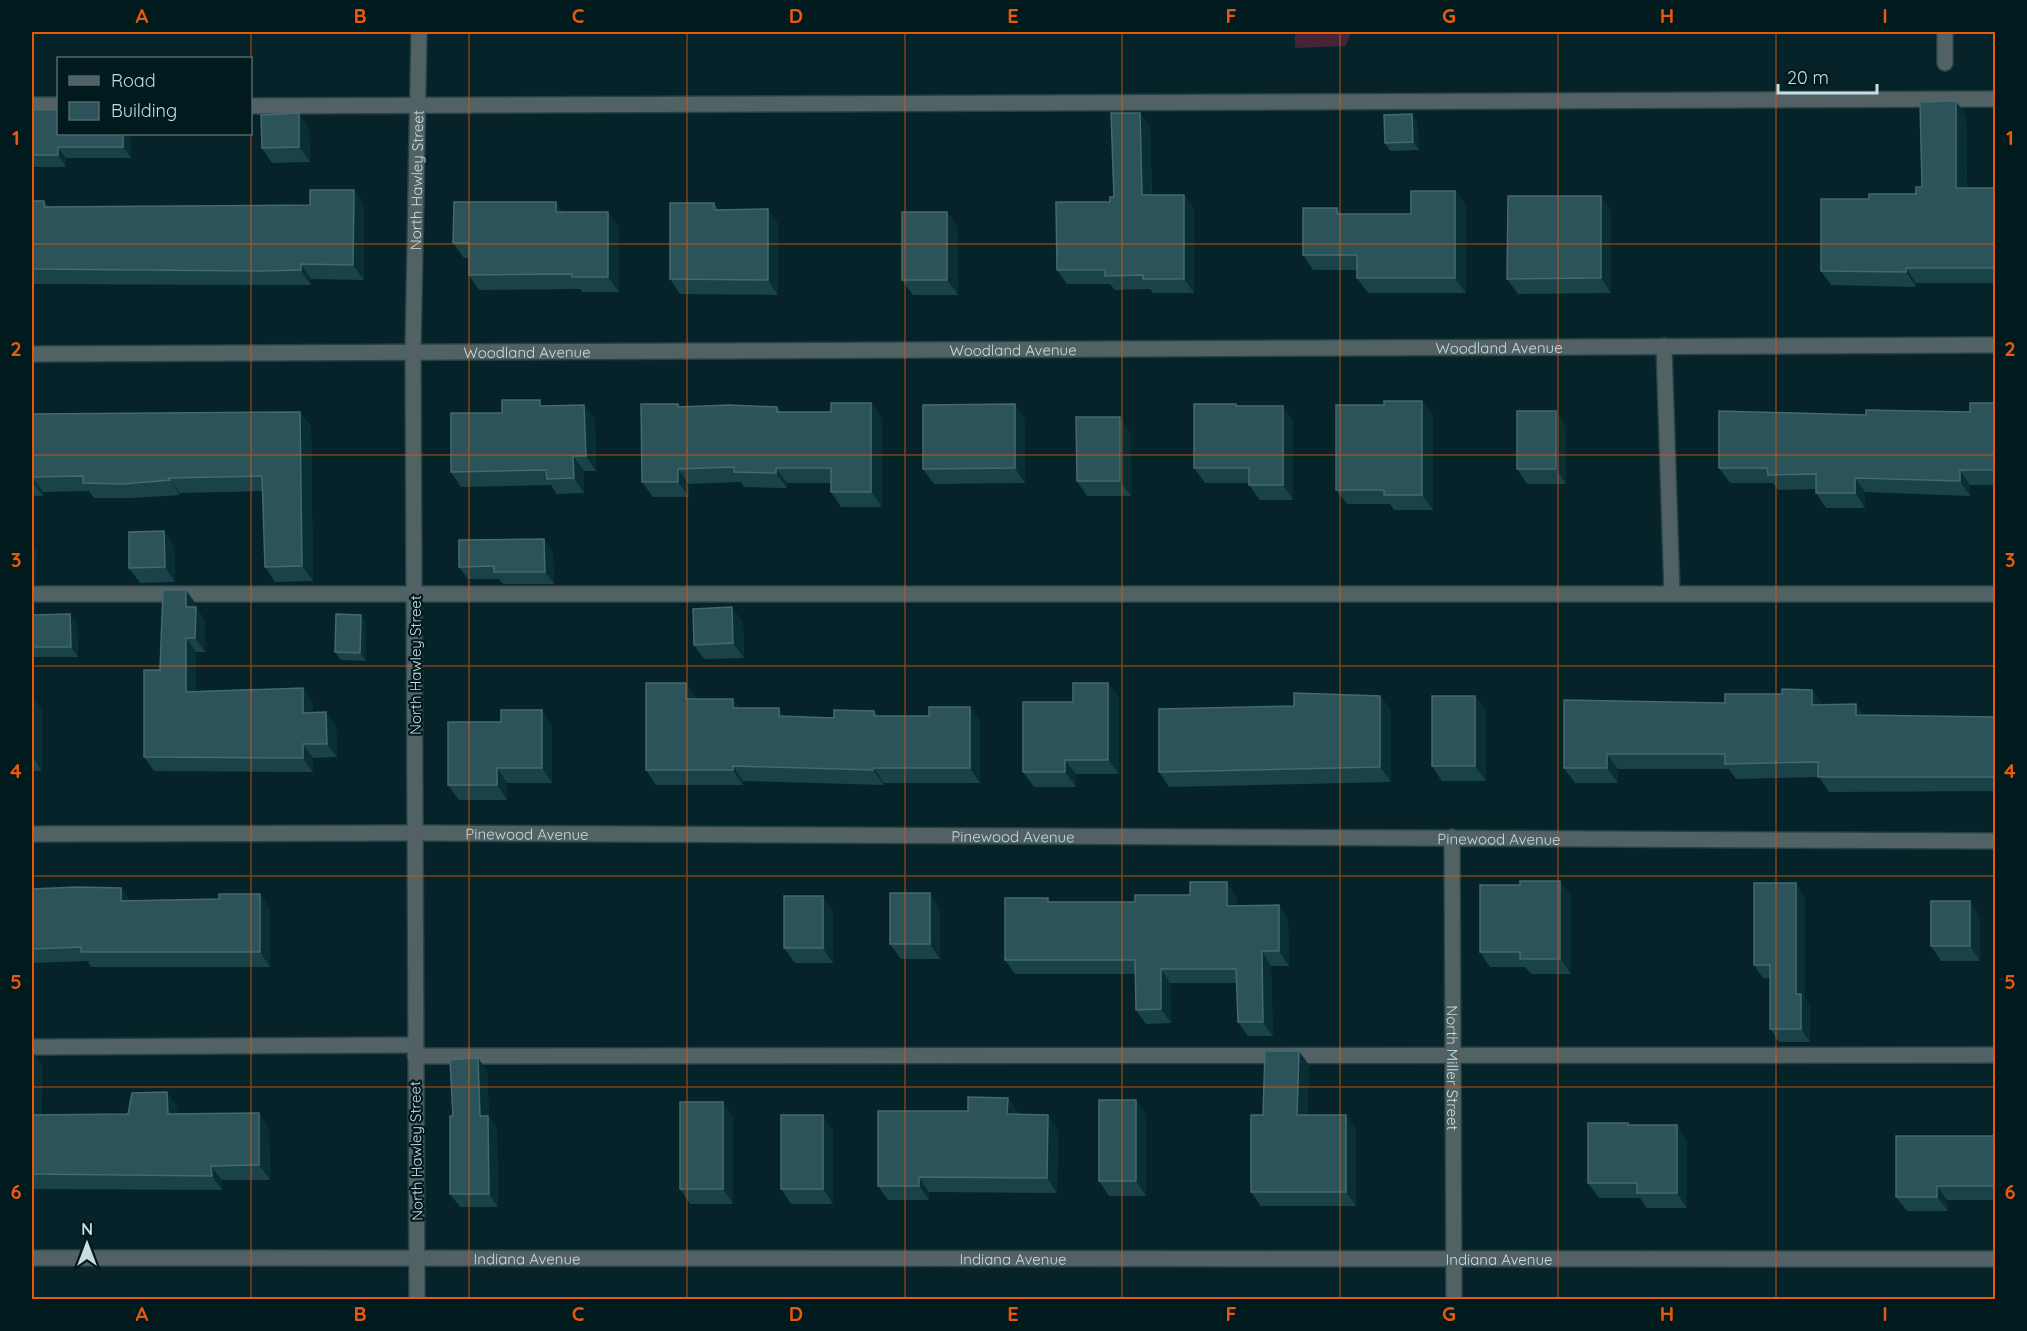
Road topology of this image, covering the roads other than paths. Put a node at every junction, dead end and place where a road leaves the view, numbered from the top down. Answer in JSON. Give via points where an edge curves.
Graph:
{"nodes":[{"id":1,"x":419,"y":32,"type":"edge"},
{"id":2,"x":1945,"y":32,"type":"edge"},
{"id":3,"x":1945,"y":63,"type":"dead end"},
{"id":4,"x":1995,"y":99,"type":"edge"},
{"id":5,"x":32,"y":105,"type":"edge"},
{"id":6,"x":57,"y":105,"type":"edge"},
{"id":7,"x":252,"y":106,"type":"edge"},
{"id":8,"x":419,"y":106,"type":"junction"},
{"id":9,"x":1995,"y":345,"type":"edge"},
{"id":10,"x":1664,"y":346,"type":"junction"},
{"id":11,"x":413,"y":351,"type":"junction"},
{"id":12,"x":32,"y":354,"type":"edge"},
{"id":13,"x":414,"y":593,"type":"junction"},
{"id":14,"x":32,"y":594,"type":"edge"},
{"id":15,"x":1672,"y":594,"type":"junction"},
{"id":16,"x":1995,"y":594,"type":"edge"},
{"id":17,"x":416,"y":833,"type":"junction"},
{"id":18,"x":32,"y":834,"type":"edge"},
{"id":19,"x":1452,"y":837,"type":"junction"},
{"id":20,"x":1995,"y":841,"type":"edge"},
{"id":21,"x":32,"y":1047,"type":"edge"},
{"id":22,"x":415,"y":1051,"type":"junction"},
{"id":23,"x":1454,"y":1054,"type":"junction"},
{"id":24,"x":1995,"y":1055,"type":"edge"},
{"id":25,"x":417,"y":1257,"type":"junction"},
{"id":26,"x":32,"y":1258,"type":"edge"},
{"id":27,"x":1454,"y":1258,"type":"junction"},
{"id":28,"x":1995,"y":1258,"type":"edge"},
{"id":29,"x":417,"y":1299,"type":"edge"},
{"id":30,"x":1454,"y":1299,"type":"edge"}],
"edges":[{"from":1,"to":8,"type":"street","name":"North Hawley Street"},
{"from":2,"to":3,"type":"street"},
{"from":4,"to":8,"type":"street"},
{"from":5,"to":6,"type":"street"},
{"from":7,"to":8,"type":"street"},
{"from":8,"to":11,"type":"street","name":"North Hawley Street"},
{"from":9,"to":10,"type":"street","name":"Woodland Avenue"},
{"from":10,"to":11,"type":"street","name":"Woodland Avenue"},
{"from":10,"to":15,"type":"street"},
{"from":11,"to":12,"type":"street","name":"Woodland Avenue"},
{"from":11,"to":13,"type":"street","name":"North Hawley Street"},
{"from":13,"to":14,"type":"street"},
{"from":13,"to":15,"type":"street"},
{"from":13,"to":17,"type":"street","name":"North Hawley Street"},
{"from":15,"to":16,"type":"street"},
{"from":17,"to":18,"type":"street","name":"Pinewood Avenue"},
{"from":17,"to":19,"type":"street","name":"Pinewood Avenue"},
{"from":17,"to":22,"type":"street","name":"North Hawley Street"},
{"from":19,"to":20,"type":"street","name":"Pinewood Avenue"},
{"from":19,"to":23,"type":"street","name":"North Miller Street"},
{"from":21,"to":22,"type":"street"},
{"from":22,"to":23,"type":"street"},
{"from":22,"to":25,"type":"street","name":"North Hawley Street"},
{"from":23,"to":24,"type":"street"},
{"from":23,"to":27,"type":"street","name":"North Miller Street"},
{"from":25,"to":26,"type":"street","name":"Indiana Avenue"},
{"from":25,"to":27,"type":"street","name":"Indiana Avenue"},
{"from":25,"to":29,"type":"street","name":"North Hawley Street"},
{"from":27,"to":28,"type":"street","name":"Indiana Avenue"},
{"from":27,"to":30,"type":"street","name":"North Miller Street"}]}
